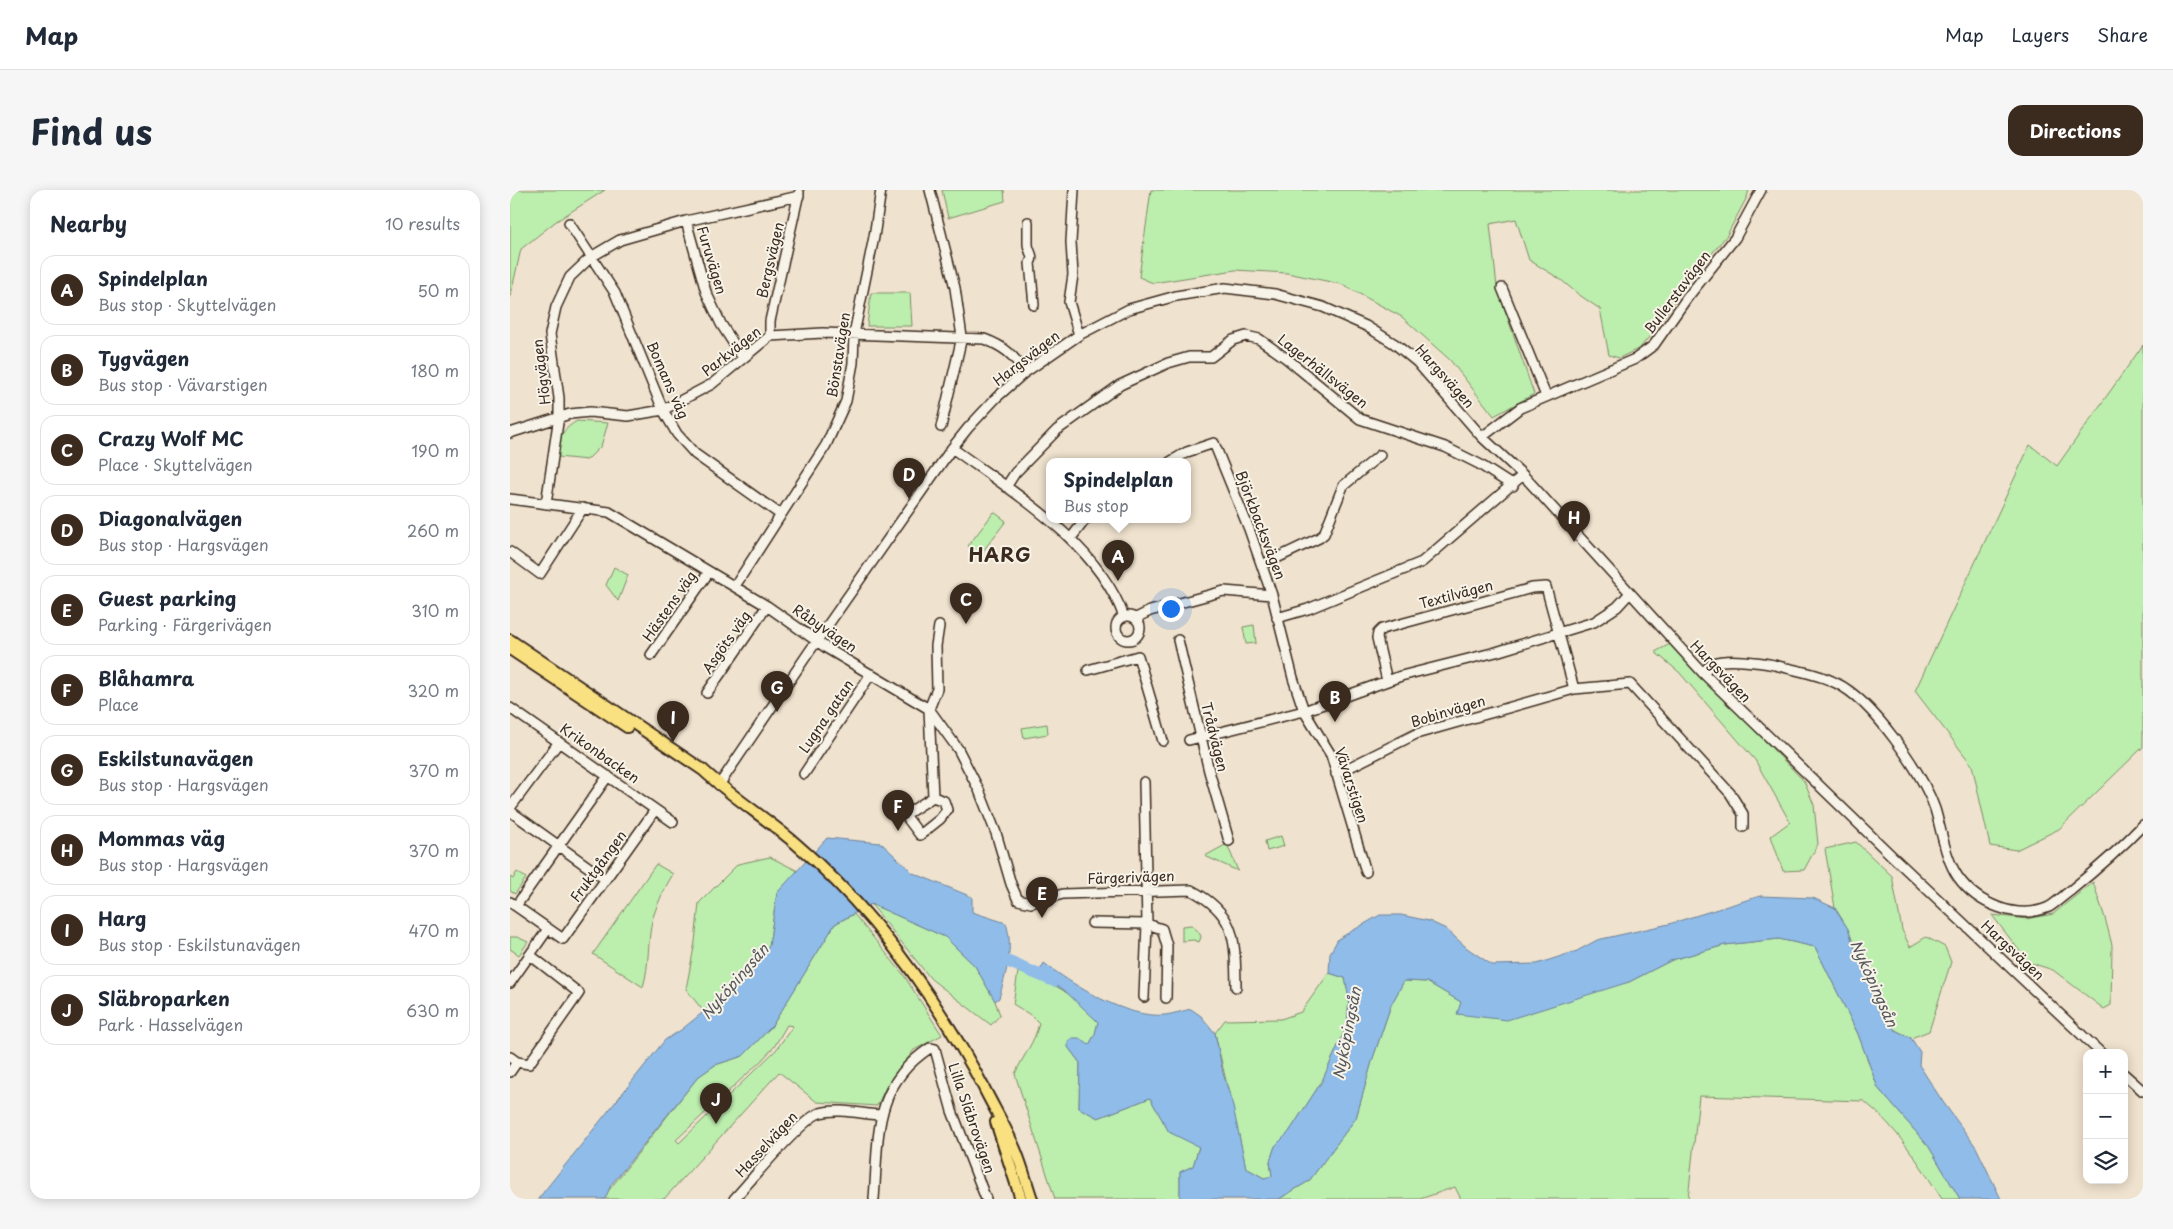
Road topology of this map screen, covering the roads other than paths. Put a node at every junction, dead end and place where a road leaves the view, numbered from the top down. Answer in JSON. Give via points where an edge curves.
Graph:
{"nodes":[{"id":1,"x":881,"y":190,"type":"edge"},
{"id":2,"x":930,"y":190,"type":"edge"},
{"id":3,"x":1074,"y":190,"type":"edge"},
{"id":4,"x":1761,"y":190,"type":"edge"},
{"id":5,"x":799,"y":193,"type":"edge"},
{"id":6,"x":686,"y":221,"type":"junction"},
{"id":7,"x":1028,"y":222,"type":"dead end"},
{"id":8,"x":569,"y":223,"type":"dead end"},
{"id":9,"x":591,"y":257,"type":"junction"},
{"id":10,"x":1502,"y":288,"type":"dead end"},
{"id":11,"x":1034,"y":305,"type":"dead end"},
{"id":12,"x":854,"y":334,"type":"junction"},
{"id":13,"x":1079,"y":335,"type":"junction"},
{"id":14,"x":770,"y":336,"type":"junction"},
{"id":15,"x":962,"y":337,"type":"junction"},
{"id":16,"x":743,"y":358,"type":"junction"},
{"id":17,"x":1024,"y":373,"type":"junction"},
{"id":18,"x":1546,"y":396,"type":"junction"},
{"id":19,"x":664,"y":410,"type":"junction"},
{"id":20,"x":559,"y":416,"type":"junction"},
{"id":21,"x":940,"y":427,"type":"dead end"},
{"id":22,"x":510,"y":433,"type":"edge"},
{"id":23,"x":1482,"y":437,"type":"junction"},
{"id":24,"x":952,"y":448,"type":"junction"},
{"id":25,"x":1380,"y":455,"type":"dead end"},
{"id":26,"x":1177,"y":458,"type":"edge"},
{"id":27,"x":1523,"y":475,"type":"junction"},
{"id":28,"x":1513,"y":486,"type":"junction"},
{"id":29,"x":1006,"y":487,"type":"junction"},
{"id":30,"x":510,"y":500,"type":"edge"},
{"id":31,"x":546,"y":504,"type":"junction"},
{"id":32,"x":583,"y":508,"type":"junction"},
{"id":33,"x":781,"y":515,"type":"junction"},
{"id":34,"x":1046,"y":518,"type":"edge"},
{"id":35,"x":1052,"y":523,"type":"edge"},
{"id":36,"x":1083,"y":523,"type":"edge"},
{"id":37,"x":1071,"y":538,"type":"junction"},
{"id":38,"x":510,"y":552,"type":"edge"},
{"id":39,"x":1262,"y":566,"type":"junction"},
{"id":40,"x":709,"y":572,"type":"junction"},
{"id":41,"x":734,"y":586,"type":"junction"},
{"id":42,"x":1630,"y":593,"type":"junction"},
{"id":43,"x":1272,"y":595,"type":"junction"},
{"id":44,"x":767,"y":606,"type":"junction"},
{"id":45,"x":1124,"y":616,"type":"junction"},
{"id":46,"x":1136,"y":618,"type":"junction"},
{"id":47,"x":1277,"y":618,"type":"junction"},
{"id":48,"x":939,"y":626,"type":"dead end"},
{"id":49,"x":1560,"y":633,"type":"junction"},
{"id":50,"x":1133,"y":639,"type":"junction"},
{"id":51,"x":510,"y":640,"type":"edge"},
{"id":52,"x":1178,"y":640,"type":"dead end"},
{"id":53,"x":818,"y":641,"type":"junction"},
{"id":54,"x":510,"y":649,"type":"edge"},
{"id":55,"x":651,"y":655,"type":"dead end"},
{"id":56,"x":1138,"y":656,"type":"junction"},
{"id":57,"x":1088,"y":670,"type":"dead end"},
{"id":58,"x":871,"y":674,"type":"junction"},
{"id":59,"x":1703,"y":674,"type":"junction"},
{"id":60,"x":1387,"y":681,"type":"junction"},
{"id":61,"x":1574,"y":689,"type":"junction"},
{"id":62,"x":707,"y":693,"type":"dead end"},
{"id":63,"x":511,"y":708,"type":"edge"},
{"id":64,"x":929,"y":709,"type":"junction"},
{"id":65,"x":1304,"y":711,"type":"junction"},
{"id":66,"x":1201,"y":737,"type":"junction"},
{"id":67,"x":1189,"y":740,"type":"dead end"},
{"id":68,"x":1163,"y":741,"type":"dead end"},
{"id":69,"x":559,"y":742,"type":"junction"},
{"id":70,"x":804,"y":774,"type":"dead end"},
{"id":71,"x":1336,"y":774,"type":"junction"},
{"id":72,"x":608,"y":776,"type":"junction"},
{"id":73,"x":1144,"y":782,"type":"dead end"},
{"id":74,"x":719,"y":785,"type":"junction"},
{"id":75,"x":934,"y":797,"type":"junction"},
{"id":76,"x":510,"y":809,"type":"edge"},
{"id":77,"x":655,"y":810,"type":"junction"},
{"id":78,"x":673,"y":822,"type":"dead end"},
{"id":79,"x":2143,"y":825,"type":"edge"},
{"id":80,"x":1743,"y":827,"type":"dead end"},
{"id":81,"x":1229,"y":841,"type":"dead end"},
{"id":82,"x":558,"y":846,"type":"junction"},
{"id":83,"x":1366,"y":872,"type":"dead end"},
{"id":84,"x":605,"y":879,"type":"junction"},
{"id":85,"x":1145,"y":890,"type":"junction"},
{"id":86,"x":1018,"y":900,"type":"joint"},
{"id":87,"x":513,"y":904,"type":"edge"},
{"id":88,"x":1092,"y":923,"type":"dead end"},
{"id":89,"x":1147,"y":924,"type":"junction"},
{"id":90,"x":548,"y":930,"type":"junction"},
{"id":91,"x":530,"y":955,"type":"junction"},
{"id":92,"x":510,"y":982,"type":"edge"},
{"id":93,"x":1236,"y":987,"type":"dead end"},
{"id":94,"x":1144,"y":997,"type":"dead end"},
{"id":95,"x":1166,"y":998,"type":"dead end"},
{"id":96,"x":2098,"y":1049,"type":"edge"},
{"id":97,"x":514,"y":1060,"type":"edge"},
{"id":98,"x":510,"y":1072,"type":"edge"},
{"id":99,"x":2128,"y":1078,"type":"edge"},
{"id":100,"x":2143,"y":1091,"type":"edge"},
{"id":101,"x":986,"y":1093,"type":"junction"},
{"id":102,"x":881,"y":1115,"type":"junction"},
{"id":103,"x":734,"y":1199,"type":"edge"},
{"id":104,"x":874,"y":1199,"type":"edge"},
{"id":105,"x":986,"y":1199,"type":"edge"},
{"id":106,"x":1021,"y":1199,"type":"edge"},
{"id":107,"x":1032,"y":1199,"type":"edge"}],
"edges":[{"from":1,"to":12,"type":"street","name":"Bönstavägen"},
{"from":2,"to":15,"type":"street","via":[[955,288]]},
{"from":3,"to":13,"type":"street","via":[[1073,275],[1069,302]]},
{"from":4,"to":18,"type":"street","name":"Bullerstavägen","via":[[1735,238],[1654,345],[1635,359]]},
{"from":5,"to":6,"type":"street","name":"Högvägen"},
{"from":5,"to":14,"type":"street","name":"Bergsvägen","via":[[770,321]]},
{"from":6,"to":9,"type":"street","name":"Högvägen","via":[[620,240]]},
{"from":6,"to":16,"type":"street","name":"Furuvägen","via":[[706,292],[721,324]]},
{"from":7,"to":11,"type":"street"},
{"from":8,"to":9,"type":"street","name":"Bomans väg"},
{"from":9,"to":19,"type":"street","name":"Bomans väg","via":[[615,293]]},
{"from":9,"to":20,"type":"street","name":"Högvägen","via":[[570,277],[556,307],[550,334]]},
{"from":10,"to":18,"type":"street"},
{"from":12,"to":14,"type":"street","name":"Parkvägen"},
{"from":12,"to":15,"type":"street","name":"Parkvägen"},
{"from":12,"to":33,"type":"street","name":"Bönstavägen","via":[[846,401],[826,445]]},
{"from":13,"to":17,"type":"street","name":"Hargsvägen"},
{"from":13,"to":23,"type":"street","name":"Hargsvägen","via":[[1129,308],[1176,296],[1225,288],[1276,294],[1323,307],[1366,326],[1395,344],[1417,362]]},
{"from":14,"to":16,"type":"street","name":"Parkvägen"},
{"from":15,"to":17,"type":"street","name":"Parkvägen","via":[[984,339],[1002,346]]},
{"from":15,"to":21,"type":"street"},
{"from":16,"to":19,"type":"street","name":"Parkvägen","via":[[712,384]]},
{"from":17,"to":24,"type":"street","name":"Hargsvägen","via":[[990,404]]},
{"from":18,"to":23,"type":"street","name":"Bullerstavägen","via":[[1520,408]]},
{"from":19,"to":20,"type":"street","name":"Parkvägen","via":[[628,416],[590,412]]},
{"from":19,"to":33,"type":"street","name":"Bomans väg","via":[[677,434],[695,454]]},
{"from":20,"to":22,"type":"street","name":"Parkvägen"},
{"from":20,"to":31,"type":"street","name":"Högvägen"},
{"from":23,"to":27,"type":"street","name":"Hargsvägen"},
{"from":24,"to":29,"type":"street"},
{"from":24,"to":53,"type":"street","name":"Hargsvägen"},
{"from":25,"to":39,"type":"street","via":[[1343,486],[1324,534]]},
{"from":26,"to":39,"type":"street","name":"Björkbacksvägen","via":[[1214,443]]},
{"from":27,"to":28,"type":"street"},
{"from":27,"to":42,"type":"street","name":"Hargsvägen"},
{"from":28,"to":29,"type":"street","name":"Lagerhällsvägen","via":[[1445,447],[1360,418],[1266,344],[1246,336],[1233,340],[1211,357],[1189,357],[1168,363],[1112,390],[1057,430],[1014,473]]},
{"from":28,"to":47,"type":"street","via":[[1422,562],[1308,609]]},
{"from":29,"to":34,"type":"street"},
{"from":30,"to":31,"type":"street","name":"Råbyvägen"},
{"from":31,"to":32,"type":"street","name":"Råbyvägen"},
{"from":32,"to":38,"type":"street","via":[[540,574]]},
{"from":32,"to":40,"type":"street","name":"Råbyvägen","via":[[609,512]]},
{"from":33,"to":41,"type":"street","name":"Bönstavägen"},
{"from":35,"to":37,"type":"street"},
{"from":36,"to":37,"type":"street"},
{"from":37,"to":45,"type":"street","via":[[1108,584]]},
{"from":39,"to":43,"type":"street","name":"Björkbacksvägen"},
{"from":40,"to":41,"type":"street","name":"Råbyvägen"},
{"from":40,"to":55,"type":"street","name":"Hästens väg"},
{"from":41,"to":44,"type":"street","name":"Råbyvägen"},
{"from":42,"to":49,"type":"street","via":[[1617,607],[1594,622]]},
{"from":42,"to":59,"type":"street","name":"Hargsvägen"},
{"from":43,"to":46,"type":"street","via":[[1224,591],[1150,610]]},
{"from":43,"to":47,"type":"street","name":"Björkbacksvägen"},
{"from":44,"to":53,"type":"street","name":"Råbyvägen"},
{"from":44,"to":62,"type":"street","name":"Asgöts väg"},
{"from":45,"to":46,"type":"street"},
{"from":45,"to":50,"type":"street","via":[[1118,622],[1118,634],[1124,639]]},
{"from":46,"to":50,"type":"street","via":[[1141,628]]},
{"from":47,"to":65,"type":"street","name":"Björkbacksvägen"},
{"from":48,"to":64,"type":"street","via":[[937,689]]},
{"from":49,"to":60,"type":"street"},
{"from":49,"to":60,"type":"street","name":"Textilvägen","via":[[1546,587],[1532,588],[1382,629],[1376,638]]},
{"from":49,"to":61,"type":"street"},
{"from":50,"to":56,"type":"street"},
{"from":51,"to":74,"type":"main road","via":[[703,770]]},
{"from":52,"to":66,"type":"street","name":"Trådvägen"},
{"from":53,"to":58,"type":"street","name":"Råbyvägen"},
{"from":53,"to":74,"type":"street","name":"Hargsvägen"},
{"from":54,"to":74,"type":"main road","via":[[700,776]]},
{"from":56,"to":57,"type":"street"},
{"from":56,"to":68,"type":"street"},
{"from":58,"to":64,"type":"street","name":"Råbyvägen"},
{"from":58,"to":70,"type":"street","name":"Lugna gatan"},
{"from":59,"to":79,"type":"street","via":[[1712,663],[1723,661],[1765,663],[1837,683],[1854,696],[1881,722],[1924,784],[1948,857],[1958,877],[1977,897],[1993,905],[2014,912],[2031,912],[2050,906],[2120,849]]},
{"from":59,"to":96,"type":"street","name":"Hargsvägen"},
{"from":60,"to":65,"type":"street"},
{"from":61,"to":71,"type":"street","name":"Bobinvägen","via":[[1416,734]]},
{"from":61,"to":80,"type":"street","name":"Bobinvägen","via":[[1630,684],[1730,793],[1743,814]]},
{"from":63,"to":69,"type":"street","name":"Krikonbacken"},
{"from":64,"to":75,"type":"street"},
{"from":64,"to":86,"type":"street","name":"Råbyvägen","via":[[958,749],[979,790]]},
{"from":65,"to":66,"type":"street"},
{"from":65,"to":71,"type":"street","name":"Vävarstigen","via":[[1331,755]]},
{"from":66,"to":67,"type":"street"},
{"from":66,"to":81,"type":"street","name":"Trådvägen"},
{"from":69,"to":72,"type":"street","name":"Krikonbacken"},
{"from":69,"to":76,"type":"street"},
{"from":71,"to":83,"type":"street","name":"Vävarstigen"},
{"from":72,"to":77,"type":"street","name":"Krikonbacken"},
{"from":72,"to":82,"type":"street"},
{"from":73,"to":85,"type":"street"},
{"from":74,"to":101,"type":"main road","via":[[796,844],[879,927],[932,998]]},
{"from":75,"to":75,"type":"street","via":[[905,815],[920,835],[940,820],[947,810],[944,801]]},
{"from":76,"to":82,"type":"street"},
{"from":77,"to":78,"type":"street","name":"Krikonbacken"},
{"from":77,"to":84,"type":"street","name":"Fruktgången"},
{"from":82,"to":84,"type":"street"},
{"from":82,"to":87,"type":"street"},
{"from":84,"to":90,"type":"street","name":"Fruktgången","via":[[563,938]]},
{"from":85,"to":86,"type":"street","name":"Färgerivägen","via":[[1063,894],[1031,903]]},
{"from":85,"to":89,"type":"street"},
{"from":85,"to":93,"type":"street","name":"Färgerivägen","via":[[1191,890],[1206,898],[1226,917],[1235,948]]},
{"from":87,"to":90,"type":"street"},
{"from":88,"to":89,"type":"street"},
{"from":89,"to":94,"type":"street"},
{"from":89,"to":95,"type":"street","via":[[1162,929],[1166,946]]},
{"from":90,"to":91,"type":"street"},
{"from":91,"to":92,"type":"street"},
{"from":91,"to":97,"type":"street","via":[[579,993],[529,1064]]},
{"from":97,"to":98,"type":"street"},
{"from":99,"to":100,"type":"street"},
{"from":101,"to":106,"type":"main road"},
{"from":101,"to":107,"type":"main road","via":[[1015,1149]]},
{"from":102,"to":103,"type":"street","name":"Hasselvägen","via":[[817,1113]]},
{"from":102,"to":104,"type":"street"},
{"from":102,"to":105,"type":"street","name":"Lilla Släbrovägen","via":[[900,1075],[914,1059],[930,1048],[935,1049],[952,1111]]}]}
